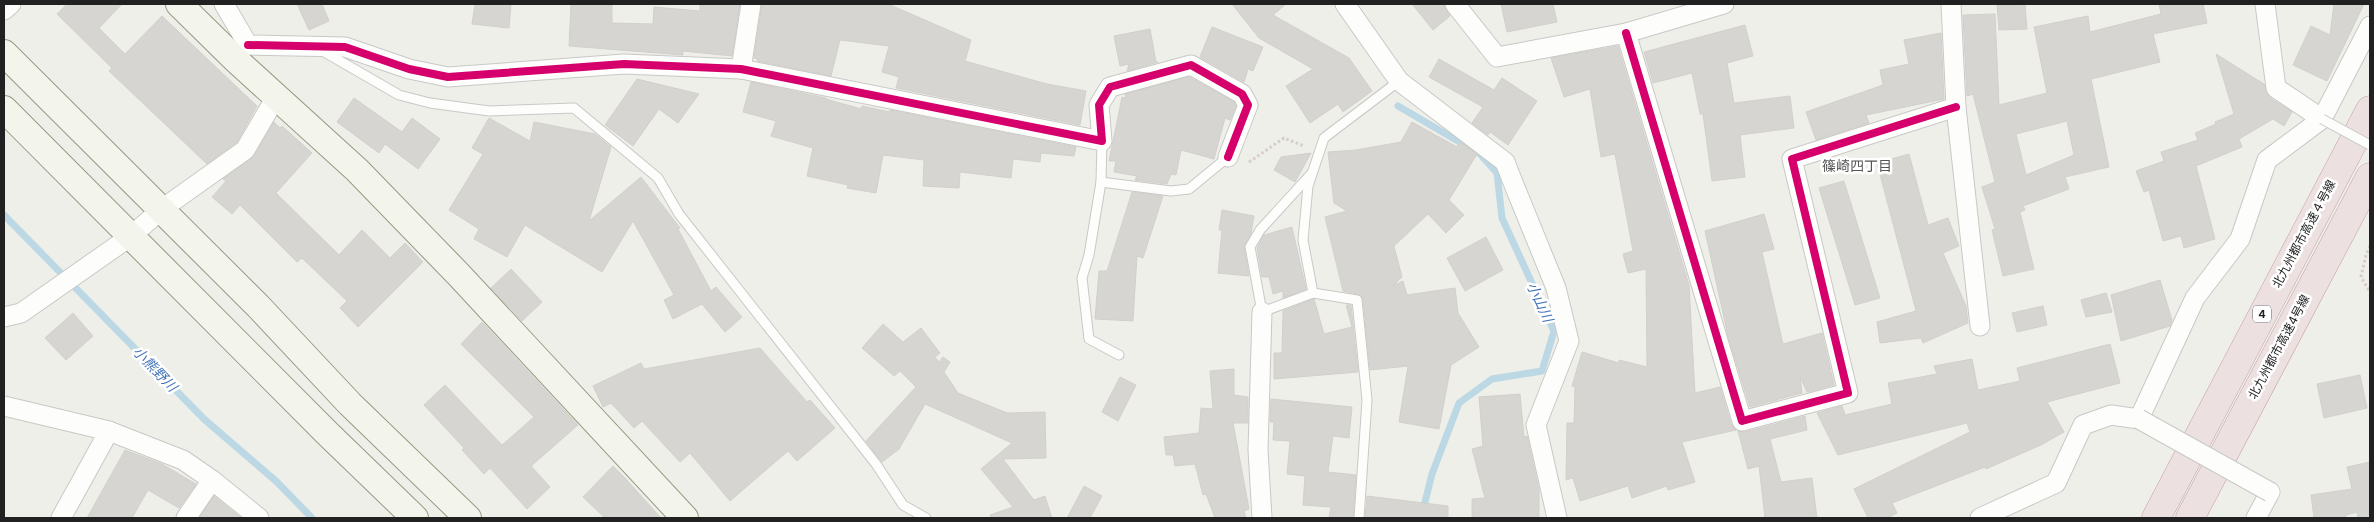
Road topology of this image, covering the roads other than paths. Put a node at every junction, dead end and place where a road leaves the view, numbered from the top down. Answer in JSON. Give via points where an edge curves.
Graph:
{"nodes":[{"id":1,"x":11,"y":4,"type":"edge"},
{"id":2,"x":179,"y":4,"type":"edge"},
{"id":3,"x":224,"y":4,"type":"edge"},
{"id":4,"x":751,"y":4,"type":"edge"},
{"id":5,"x":1345,"y":4,"type":"edge"},
{"id":6,"x":1455,"y":4,"type":"edge"},
{"id":7,"x":1724,"y":4,"type":"edge"},
{"id":8,"x":1951,"y":4,"type":"edge"},
{"id":9,"x":2265,"y":4,"type":"edge"},
{"id":10,"x":4,"y":10,"type":"edge"},
{"id":11,"x":2370,"y":26,"type":"edge"},
{"id":12,"x":1626,"y":33,"type":"junction"},
{"id":13,"x":316,"y":48,"type":"junction"},
{"id":14,"x":4,"y":53,"type":"edge"},
{"id":15,"x":243,"y":53,"type":"junction"},
{"id":16,"x":741,"y":69,"type":"junction"},
{"id":17,"x":1398,"y":81,"type":"junction"},
{"id":18,"x":276,"y":97,"type":"junction"},
{"id":19,"x":1956,"y":107,"type":"junction"},
{"id":20,"x":4,"y":108,"type":"edge"},
{"id":21,"x":2370,"y":110,"type":"edge"},
{"id":22,"x":2322,"y":119,"type":"junction"},
{"id":23,"x":1102,"y":141,"type":"junction"},
{"id":24,"x":2370,"y":145,"type":"edge"},
{"id":25,"x":1228,"y":157,"type":"joint"},
{"id":26,"x":1312,"y":173,"type":"junction"},
{"id":27,"x":2370,"y":177,"type":"edge"},
{"id":28,"x":1101,"y":182,"type":"junction"},
{"id":29,"x":162,"y":209,"type":"junction"},
{"id":30,"x":131,"y":236,"type":"junction"},
{"id":31,"x":1313,"y":293,"type":"junction"},
{"id":32,"x":1262,"y":312,"type":"junction"},
{"id":33,"x":4,"y":317,"type":"edge"},
{"id":34,"x":1980,"y":326,"type":"dead end"},
{"id":35,"x":1119,"y":355,"type":"dead end"},
{"id":36,"x":4,"y":406,"type":"edge"},
{"id":37,"x":2138,"y":419,"type":"junction"},
{"id":38,"x":109,"y":431,"type":"junction"},
{"id":39,"x":212,"y":480,"type":"junction"},
{"id":40,"x":61,"y":518,"type":"edge"},
{"id":41,"x":186,"y":518,"type":"edge"},
{"id":42,"x":259,"y":518,"type":"edge"},
{"id":43,"x":415,"y":518,"type":"edge"},
{"id":44,"x":468,"y":518,"type":"edge"},
{"id":45,"x":684,"y":518,"type":"edge"},
{"id":46,"x":926,"y":518,"type":"edge"},
{"id":47,"x":1262,"y":518,"type":"edge"},
{"id":48,"x":1359,"y":518,"type":"edge"},
{"id":49,"x":1557,"y":518,"type":"edge"},
{"id":50,"x":1980,"y":518,"type":"edge"},
{"id":51,"x":2156,"y":518,"type":"edge"},
{"id":52,"x":2190,"y":518,"type":"edge"},
{"id":53,"x":2256,"y":518,"type":"edge"}],
"edges":[{"from":1,"to":10,"type":"street"},
{"from":2,"to":15,"type":"street"},
{"from":3,"to":15,"type":"street"},
{"from":4,"to":16,"type":"street"},
{"from":5,"to":17,"type":"street"},
{"from":6,"to":12,"type":"street","via":[[1497,56]]},
{"from":7,"to":12,"type":"street"},
{"from":8,"to":19,"type":"street"},
{"from":9,"to":22,"type":"street","via":[[2276,88]]},
{"from":11,"to":22,"type":"street"},
{"from":12,"to":19,"type":"street","via":[[1742,421],[1848,393],[1792,159]]},
{"from":13,"to":15,"type":"street"},
{"from":13,"to":16,"type":"street","via":[[346,47],[409,69],[448,77],[624,64]]},
{"from":13,"to":46,"type":"lane","via":[[399,95],[430,103],[489,111],[574,108],[658,178],[679,214],[876,464],[903,505]]},
{"from":14,"to":29,"type":"street"},
{"from":15,"to":18,"type":"street"},
{"from":16,"to":23,"type":"street"},
{"from":17,"to":26,"type":"lane","via":[[1324,138]]},
{"from":17,"to":49,"type":"street","via":[[1505,162],[1556,288],[1569,341],[1536,425]]},
{"from":18,"to":29,"type":"street","via":[[245,150]]},
{"from":18,"to":45,"type":"street","via":[[357,170]]},
{"from":19,"to":34,"type":"street"},
{"from":20,"to":30,"type":"street"},
{"from":21,"to":51,"type":"highway","name":"北九州都市高速４号線","number":"4"},
{"from":22,"to":24,"type":"lane","bridge":true},
{"from":22,"to":37,"type":"street","via":[[2267,160],[2240,239],[2195,298]]},
{"from":23,"to":25,"type":"street","via":[[1099,105],[1110,87],[1191,65],[1242,94],[1248,105]]},
{"from":23,"to":28,"type":"lane"},
{"from":25,"to":28,"type":"lane","via":[[1188,189],[1171,191]]},
{"from":26,"to":31,"type":"lane","via":[[1302,240]]},
{"from":26,"to":32,"type":"lane","via":[[1260,230],[1250,247]]},
{"from":27,"to":52,"type":"highway","name":"北九州都市高速4号線"},
{"from":28,"to":35,"type":"lane","via":[[1082,278],[1090,339]]},
{"from":29,"to":30,"type":"street"},
{"from":29,"to":44,"type":"street","via":[[350,404]]},
{"from":30,"to":33,"type":"street","via":[[21,313]]},
{"from":30,"to":43,"type":"street"},
{"from":31,"to":32,"type":"lane"},
{"from":31,"to":48,"type":"lane","via":[[1357,300],[1366,400]]},
{"from":32,"to":47,"type":"street","via":[[1258,450]]},
{"from":36,"to":38,"type":"street"},
{"from":37,"to":50,"type":"street","via":[[2111,415],[2083,425],[2056,483]]},
{"from":37,"to":53,"type":"street","bridge":true,"via":[[2270,492]]},
{"from":38,"to":39,"type":"street","via":[[183,460]]},
{"from":38,"to":40,"type":"street"},
{"from":39,"to":41,"type":"street"},
{"from":39,"to":42,"type":"street"}]}
